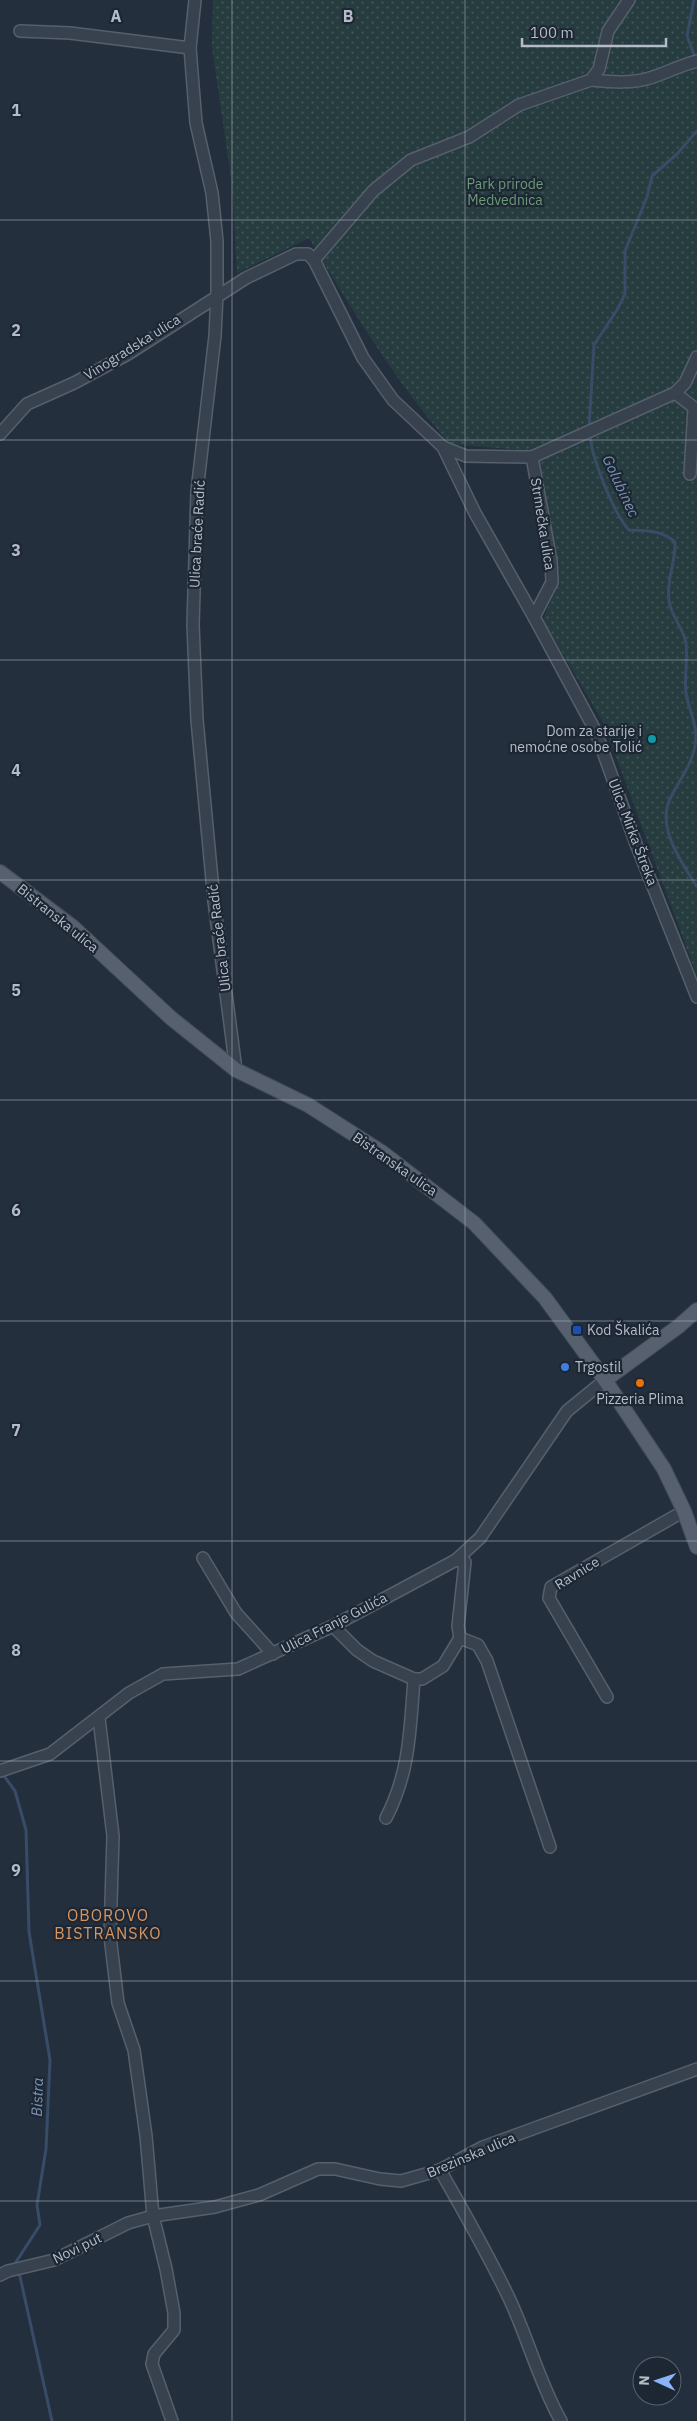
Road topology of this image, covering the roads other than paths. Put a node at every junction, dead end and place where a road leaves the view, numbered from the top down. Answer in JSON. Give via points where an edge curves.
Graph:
{"nodes":[{"id":1,"x":195,"y":0,"type":"edge"},
{"id":2,"x":629,"y":0,"type":"edge"},
{"id":3,"x":20,"y":31,"type":"dead end"},
{"id":4,"x":190,"y":48,"type":"junction"},
{"id":5,"x":697,"y":62,"type":"edge"},
{"id":6,"x":591,"y":80,"type":"junction"},
{"id":7,"x":314,"y":260,"type":"junction"},
{"id":8,"x":217,"y":294,"type":"junction"},
{"id":9,"x":697,"y":357,"type":"edge"},
{"id":10,"x":675,"y":393,"type":"junction"},
{"id":11,"x":696,"y":410,"type":"edge"},
{"id":12,"x":0,"y":434,"type":"edge"},
{"id":13,"x":442,"y":447,"type":"junction"},
{"id":14,"x":532,"y":457,"type":"junction"},
{"id":15,"x":690,"y":474,"type":"dead end"},
{"id":16,"x":534,"y":617,"type":"junction"},
{"id":17,"x":0,"y":872,"type":"edge"},
{"id":18,"x":697,"y":997,"type":"edge"},
{"id":19,"x":236,"y":1070,"type":"junction"},
{"id":20,"x":697,"y":1310,"type":"edge"},
{"id":21,"x":605,"y":1380,"type":"junction"},
{"id":22,"x":684,"y":1512,"type":"junction"},
{"id":23,"x":697,"y":1546,"type":"edge"},
{"id":24,"x":203,"y":1558,"type":"dead end"},
{"id":25,"x":456,"y":1560,"type":"junction"},
{"id":26,"x":333,"y":1626,"type":"junction"},
{"id":27,"x":460,"y":1638,"type":"junction"},
{"id":28,"x":273,"y":1654,"type":"junction"},
{"id":29,"x":414,"y":1679,"type":"junction"},
{"id":30,"x":607,"y":1697,"type":"dead end"},
{"id":31,"x":99,"y":1718,"type":"junction"},
{"id":32,"x":0,"y":1771,"type":"edge"},
{"id":33,"x":386,"y":1818,"type":"dead end"},
{"id":34,"x":550,"y":1847,"type":"dead end"},
{"id":35,"x":697,"y":2069,"type":"edge"},
{"id":36,"x":440,"y":2170,"type":"junction"},
{"id":37,"x":153,"y":2216,"type":"junction"},
{"id":38,"x":4,"y":2273,"type":"edge"},
{"id":39,"x":172,"y":2421,"type":"edge"},
{"id":40,"x":561,"y":2421,"type":"edge"}],
"edges":[{"from":1,"to":4,"type":"street","name":"Ulica braće Radić"},
{"from":2,"to":6,"type":"street","via":[[608,32],[599,68]]},
{"from":3,"to":4,"type":"street","via":[[70,33]]},
{"from":4,"to":8,"type":"street","name":"Ulica braće Radić","via":[[196,123],[212,193],[217,241]]},
{"from":5,"to":6,"type":"street","via":[[681,64],[651,78],[618,82]]},
{"from":6,"to":7,"type":"street","via":[[519,105],[470,136],[411,160],[373,191]]},
{"from":7,"to":8,"type":"street","name":"Vinogradska ulica","via":[[308,254],[296,254]]},
{"from":7,"to":13,"type":"street","via":[[362,358],[393,400]]},
{"from":8,"to":12,"type":"street","name":"Vinogradska ulica","via":[[128,354],[27,404]]},
{"from":8,"to":19,"type":"street","name":"Ulica braće Radić","via":[[197,491],[193,625],[212,872]]},
{"from":9,"to":10,"type":"street","via":[[685,384]]},
{"from":10,"to":11,"type":"street"},
{"from":10,"to":14,"type":"street"},
{"from":11,"to":15,"type":"street"},
{"from":13,"to":14,"type":"street","via":[[466,456]]},
{"from":13,"to":16,"type":"street","name":"Ulica Mirka Štreka"},
{"from":14,"to":16,"type":"street","name":"Strmečka ulica","via":[[552,582]]},
{"from":16,"to":18,"type":"street","name":"Ulica Mirka Štreka","via":[[596,732],[636,844]]},
{"from":17,"to":19,"type":"main road","name":"Bistranska ulica","via":[[73,927],[172,1018]]},
{"from":19,"to":21,"type":"main road","name":"Bistranska ulica","via":[[308,1105],[383,1153],[474,1223],[545,1298]]},
{"from":20,"to":21,"type":"main road"},
{"from":21,"to":22,"type":"main road","name":"Bistranska ulica","via":[[664,1469]]},
{"from":21,"to":25,"type":"street","name":"Ulica Franje Gulića","via":[[567,1411],[480,1538]]},
{"from":22,"to":23,"type":"main road","name":"Bistranska ulica"},
{"from":22,"to":30,"type":"street","name":"Ravnice","via":[[551,1587],[549,1598]]},
{"from":24,"to":28,"type":"street","via":[[236,1613]]},
{"from":25,"to":26,"type":"street","name":"Ulica Franje Gulića"},
{"from":25,"to":27,"type":"street","via":[[465,1562],[458,1626]]},
{"from":26,"to":28,"type":"street","name":"Ulica Franje Gulića"},
{"from":26,"to":29,"type":"street","via":[[373,1661]]},
{"from":27,"to":29,"type":"street","via":[[443,1666],[422,1679]]},
{"from":27,"to":34,"type":"street","via":[[478,1645],[488,1661]]},
{"from":28,"to":31,"type":"street","name":"Ulica Franje Gulića","via":[[238,1669],[163,1674],[129,1693]]},
{"from":29,"to":33,"type":"street","via":[[403,1779]]},
{"from":31,"to":32,"type":"street","name":"Ulica Franje Gulića","via":[[50,1754]]},
{"from":31,"to":37,"type":"street","via":[[113,1836],[111,1946],[118,2002],[134,2050]]},
{"from":35,"to":36,"type":"street","name":"Brezinska ulica","via":[[483,2147]]},
{"from":36,"to":37,"type":"street","name":"Brezinska ulica","via":[[401,2181],[318,2169],[259,2195],[215,2207]]},
{"from":36,"to":40,"type":"street","via":[[509,2300],[548,2398]]},
{"from":37,"to":38,"type":"street","name":"Novi put","via":[[128,2222],[54,2260]]},
{"from":37,"to":39,"type":"street","via":[[166,2269],[174,2330],[154,2354],[152,2364]]}]}
